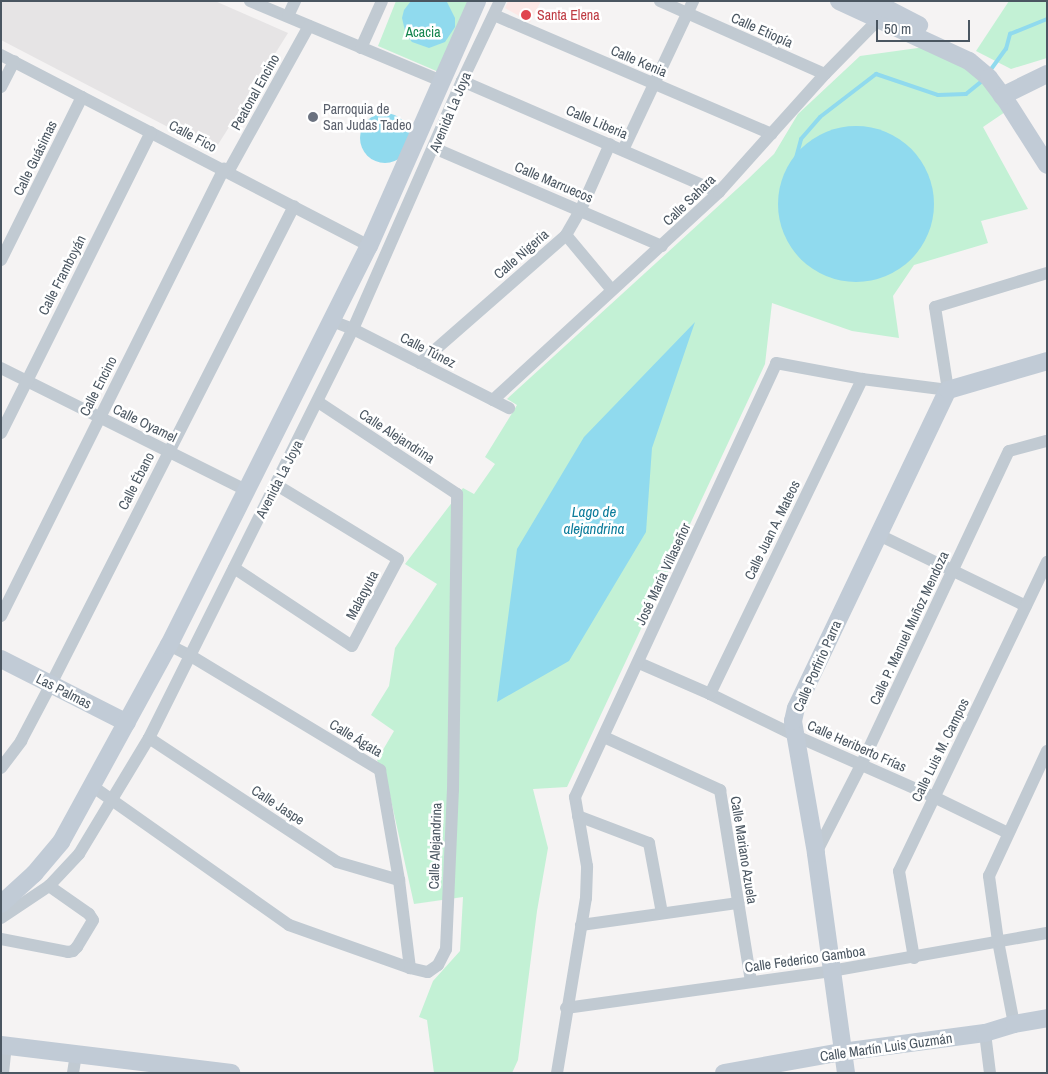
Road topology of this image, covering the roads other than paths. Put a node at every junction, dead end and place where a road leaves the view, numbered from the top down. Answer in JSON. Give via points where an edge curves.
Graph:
{"nodes":[{"id":1,"x":250,"y":1,"type":"edge"},
{"id":2,"x":295,"y":1,"type":"edge"},
{"id":3,"x":382,"y":1,"type":"edge"},
{"id":4,"x":477,"y":1,"type":"edge"},
{"id":5,"x":500,"y":1,"type":"edge"},
{"id":6,"x":660,"y":1,"type":"edge"},
{"id":7,"x":839,"y":1,"type":"edge"},
{"id":8,"x":877,"y":6,"type":"edge"},
{"id":9,"x":690,"y":7,"type":"edge"},
{"id":10,"x":494,"y":15,"type":"junction"},
{"id":11,"x":288,"y":16,"type":"junction"},
{"id":12,"x":309,"y":26,"type":"junction"},
{"id":13,"x":361,"y":48,"type":"junction"},
{"id":14,"x":1,"y":55,"type":"edge"},
{"id":15,"x":14,"y":62,"type":"junction"},
{"id":16,"x":825,"y":74,"type":"junction"},
{"id":17,"x":1044,"y":75,"type":"edge"},
{"id":18,"x":441,"y":80,"type":"junction"},
{"id":19,"x":462,"y":82,"type":"junction"},
{"id":20,"x":654,"y":84,"type":"junction"},
{"id":21,"x":1,"y":87,"type":"edge"},
{"id":22,"x":1007,"y":93,"type":"junction"},
{"id":23,"x":82,"y":97,"type":"junction"},
{"id":24,"x":151,"y":132,"type":"junction"},
{"id":25,"x":772,"y":134,"type":"junction"},
{"id":26,"x":610,"y":144,"type":"junction"},
{"id":27,"x":1047,"y":146,"type":"edge"},
{"id":28,"x":434,"y":148,"type":"junction"},
{"id":29,"x":623,"y":150,"type":"junction"},
{"id":30,"x":1047,"y":165,"type":"edge"},
{"id":31,"x":226,"y":171,"type":"junction"},
{"id":32,"x":719,"y":192,"type":"junction"},
{"id":33,"x":294,"y":206,"type":"junction"},
{"id":34,"x":581,"y":209,"type":"junction"},
{"id":35,"x":566,"y":235,"type":"junction"},
{"id":36,"x":369,"y":246,"type":"junction"},
{"id":37,"x":662,"y":246,"type":"junction"},
{"id":38,"x":1,"y":260,"type":"edge"},
{"id":39,"x":1047,"y":273,"type":"edge"},
{"id":40,"x":611,"y":289,"type":"junction"},
{"id":41,"x":332,"y":321,"type":"junction"},
{"id":42,"x":353,"y":329,"type":"junction"},
{"id":43,"x":1047,"y":361,"type":"edge"},
{"id":44,"x":420,"y":363,"type":"junction"},
{"id":45,"x":1,"y":368,"type":"edge"},
{"id":46,"x":862,"y":379,"type":"junction"},
{"id":47,"x":26,"y":380,"type":"junction"},
{"id":48,"x":948,"y":390,"type":"junction"},
{"id":49,"x":493,"y":400,"type":"junction"},
{"id":50,"x":318,"y":402,"type":"junction"},
{"id":51,"x":509,"y":408,"type":"dead end"},
{"id":52,"x":99,"y":417,"type":"junction"},
{"id":53,"x":1,"y":433,"type":"edge"},
{"id":54,"x":1047,"y":441,"type":"edge"},
{"id":55,"x":168,"y":451,"type":"junction"},
{"id":56,"x":277,"y":485,"type":"junction"},
{"id":57,"x":248,"y":491,"type":"junction"},
{"id":58,"x":878,"y":535,"type":"junction"},
{"id":59,"x":1047,"y":562,"type":"edge"},
{"id":60,"x":234,"y":568,"type":"junction"},
{"id":61,"x":952,"y":571,"type":"junction"},
{"id":62,"x":1026,"y":606,"type":"junction"},
{"id":63,"x":1,"y":616,"type":"edge"},
{"id":64,"x":169,"y":645,"type":"junction"},
{"id":65,"x":191,"y":656,"type":"junction"},
{"id":66,"x":1,"y":659,"type":"edge"},
{"id":67,"x":639,"y":663,"type":"junction"},
{"id":68,"x":51,"y":684,"type":"junction"},
{"id":69,"x":710,"y":694,"type":"junction"},
{"id":70,"x":127,"y":723,"type":"junction"},
{"id":71,"x":796,"y":736,"type":"junction"},
{"id":72,"x":604,"y":737,"type":"junction"},
{"id":73,"x":149,"y":738,"type":"junction"},
{"id":74,"x":1047,"y":752,"type":"edge"},
{"id":75,"x":861,"y":765,"type":"junction"},
{"id":76,"x":1,"y":768,"type":"edge"},
{"id":77,"x":92,"y":786,"type":"junction"},
{"id":78,"x":934,"y":797,"type":"junction"},
{"id":79,"x":112,"y":800,"type":"junction"},
{"id":80,"x":578,"y":816,"type":"junction"},
{"id":81,"x":1008,"y":833,"type":"junction"},
{"id":82,"x":816,"y":853,"type":"junction"},
{"id":83,"x":399,"y":880,"type":"junction"},
{"id":84,"x":49,"y":886,"type":"junction"},
{"id":85,"x":738,"y":903,"type":"junction"},
{"id":86,"x":1,"y":904,"type":"edge"},
{"id":87,"x":662,"y":913,"type":"junction"},
{"id":88,"x":1,"y":918,"type":"edge"},
{"id":89,"x":581,"y":926,"type":"junction"},
{"id":90,"x":1047,"y":933,"type":"edge"},
{"id":91,"x":1,"y":939,"type":"edge"},
{"id":92,"x":998,"y":941,"type":"junction"},
{"id":93,"x":914,"y":958,"type":"junction"},
{"id":94,"x":410,"y":968,"type":"junction"},
{"id":95,"x":831,"y":971,"type":"junction"},
{"id":96,"x":751,"y":982,"type":"junction"},
{"id":97,"x":566,"y":1008,"type":"junction"},
{"id":98,"x":1047,"y":1018,"type":"edge"},
{"id":99,"x":1014,"y":1024,"type":"junction"},
{"id":100,"x":985,"y":1033,"type":"junction"},
{"id":101,"x":4,"y":1045,"type":"edge"},
{"id":102,"x":842,"y":1052,"type":"junction"},
{"id":103,"x":76,"y":1054,"type":"junction"},
{"id":104,"x":144,"y":1068,"type":"edge"},
{"id":105,"x":219,"y":1072,"type":"edge"},
{"id":106,"x":3,"y":1073,"type":"edge"},
{"id":107,"x":73,"y":1073,"type":"edge"},
{"id":108,"x":557,"y":1073,"type":"edge"},
{"id":109,"x":724,"y":1073,"type":"edge"},
{"id":110,"x":846,"y":1073,"type":"edge"},
{"id":111,"x":990,"y":1073,"type":"edge"}],
"edges":[{"from":1,"to":11,"type":"street"},
{"from":2,"to":11,"type":"street"},
{"from":3,"to":13,"type":"street"},
{"from":4,"to":18,"type":"street","name":"Avenida La Joya"},
{"from":5,"to":10,"type":"street","name":"Avenida La Joya"},
{"from":6,"to":9,"type":"street","name":"Calle Etiopía"},
{"from":7,"to":8,"type":"street"},
{"from":8,"to":16,"type":"street","name":"Calle Sahara","via":[[873,25]]},
{"from":8,"to":22,"type":"street","via":[[971,57],[992,74]]},
{"from":9,"to":16,"type":"street","name":"Calle Etiopía"},
{"from":9,"to":20,"type":"street"},
{"from":10,"to":19,"type":"street","name":"Avenida La Joya"},
{"from":10,"to":20,"type":"street","name":"Calle Kenia"},
{"from":11,"to":12,"type":"street"},
{"from":12,"to":13,"type":"street"},
{"from":12,"to":31,"type":"street","name":"Peatonal Encino"},
{"from":13,"to":18,"type":"street"},
{"from":14,"to":15,"type":"street","name":"Calle Fico"},
{"from":15,"to":21,"type":"street"},
{"from":15,"to":23,"type":"street","name":"Calle Fico"},
{"from":16,"to":25,"type":"street","name":"Calle Sahara"},
{"from":17,"to":22,"type":"street"},
{"from":18,"to":36,"type":"street","name":"Avenida La Joya"},
{"from":19,"to":26,"type":"street","name":"Calle Liberia"},
{"from":19,"to":28,"type":"street","name":"Avenida La Joya"},
{"from":20,"to":25,"type":"street","name":"Calle Kenia"},
{"from":20,"to":29,"type":"street"},
{"from":22,"to":27,"type":"street"},
{"from":22,"to":30,"type":"street"},
{"from":23,"to":24,"type":"street","name":"Calle Fico"},
{"from":23,"to":38,"type":"street","name":"Calle Guásimas"},
{"from":24,"to":31,"type":"street","name":"Calle Fico"},
{"from":24,"to":47,"type":"street","name":"Calle Framboyán"},
{"from":25,"to":32,"type":"street","name":"Calle Sahara"},
{"from":26,"to":29,"type":"street","name":"Calle Liberia"},
{"from":26,"to":34,"type":"street","name":"Calle Nigeria"},
{"from":28,"to":34,"type":"street","name":"Calle Marruecos"},
{"from":28,"to":42,"type":"street","name":"Avenida La Joya"},
{"from":29,"to":32,"type":"street","name":"Calle Liberia"},
{"from":31,"to":33,"type":"street","name":"Calle Fico"},
{"from":31,"to":52,"type":"street","name":"Calle Encino"},
{"from":32,"to":37,"type":"street","name":"Calle Sahara"},
{"from":33,"to":36,"type":"street","name":"Calle Fico"},
{"from":33,"to":55,"type":"street","name":"Calle Ébano"},
{"from":34,"to":35,"type":"street","name":"Calle Nigeria"},
{"from":34,"to":37,"type":"street","name":"Calle Marruecos"},
{"from":35,"to":40,"type":"street"},
{"from":35,"to":44,"type":"street","name":"Calle Nigeria"},
{"from":36,"to":41,"type":"street","name":"Avenida La Joya"},
{"from":37,"to":40,"type":"street","name":"Calle Sahara"},
{"from":39,"to":48,"type":"street","via":[[935,308]]},
{"from":40,"to":49,"type":"street","name":"Calle Sahara"},
{"from":41,"to":42,"type":"street","name":"Calle Túnez"},
{"from":41,"to":57,"type":"street","name":"Avenida La Joya"},
{"from":42,"to":44,"type":"street","name":"Calle Túnez"},
{"from":42,"to":50,"type":"street","name":"Avenida La Joya"},
{"from":43,"to":48,"type":"street"},
{"from":44,"to":49,"type":"street","name":"Calle Túnez"},
{"from":45,"to":47,"type":"street","name":"Calle Oyamel"},
{"from":46,"to":48,"type":"street"},
{"from":46,"to":67,"type":"street","name":"José María Villaseñor","via":[[776,363]]},
{"from":46,"to":69,"type":"street","name":"Calle Juan A. Mateos"},
{"from":47,"to":52,"type":"street","name":"Calle Oyamel"},
{"from":47,"to":53,"type":"street","name":"Calle Framboyán"},
{"from":48,"to":58,"type":"street","name":"Calle Porfirio Parra"},
{"from":49,"to":51,"type":"street","name":"Calle Túnez"},
{"from":50,"to":56,"type":"street","name":"Avenida La Joya"},
{"from":50,"to":94,"type":"street","name":"Calle Alejandrina","via":[[457,494],[453,790],[446,949],[438,965],[428,972]]},
{"from":52,"to":55,"type":"street","name":"Calle Oyamel"},
{"from":52,"to":63,"type":"street","name":"Calle Encino"},
{"from":54,"to":61,"type":"street","name":"Calle P. Manuel Muñoz Mendoza","via":[[1009,450]]},
{"from":55,"to":57,"type":"street","name":"Calle Oyamel"},
{"from":55,"to":68,"type":"street","name":"Calle Ébano"},
{"from":56,"to":60,"type":"street","name":"Avenida La Joya"},
{"from":56,"to":60,"type":"street","name":"Malaqyuta","via":[[398,560],[352,646]]},
{"from":57,"to":64,"type":"street","name":"Avenida La Joya"},
{"from":58,"to":61,"type":"street"},
{"from":58,"to":71,"type":"street","name":"Calle Porfirio Parra","via":[[796,708],[793,721]]},
{"from":59,"to":62,"type":"street","name":"Calle Luis M. Campos"},
{"from":60,"to":65,"type":"street","name":"Avenida La Joya"},
{"from":61,"to":62,"type":"street"},
{"from":61,"to":75,"type":"street","name":"Calle P. Manuel Muñoz Mendoza"},
{"from":62,"to":78,"type":"street","name":"Calle Luis M. Campos"},
{"from":64,"to":65,"type":"street","name":"Calle Ágata"},
{"from":64,"to":70,"type":"street","name":"Avenida La Joya"},
{"from":65,"to":73,"type":"street","name":"Avenida La Joya"},
{"from":65,"to":83,"type":"street","name":"Calle Ágata","via":[[380,770]]},
{"from":66,"to":68,"type":"street","name":"Las Palmas"},
{"from":67,"to":69,"type":"street","name":"Calle Heriberto Frías"},
{"from":67,"to":72,"type":"street","name":"José María Villaseñor"},
{"from":68,"to":70,"type":"street","name":"Las Palmas"},
{"from":68,"to":76,"type":"street","name":"Calle Ébano","via":[[21,741]]},
{"from":69,"to":71,"type":"street","name":"Calle Heriberto Frías"},
{"from":70,"to":77,"type":"street","name":"Avenida La Joya"},
{"from":71,"to":75,"type":"street","name":"Calle Heriberto Frías"},
{"from":71,"to":82,"type":"street","name":"Calle Porfirio Parra"},
{"from":72,"to":80,"type":"street","name":"José María Villaseñor","via":[[575,797]]},
{"from":72,"to":85,"type":"street","name":"Calle Mariano Azuela","via":[[720,790]]},
{"from":73,"to":79,"type":"street","name":"Avenida La Joya"},
{"from":73,"to":83,"type":"street","name":"Calle Jaspe","via":[[337,862]]},
{"from":74,"to":81,"type":"street"},
{"from":75,"to":78,"type":"street","name":"Calle Heriberto Frías"},
{"from":75,"to":82,"type":"street","name":"Calle P. Manuel Muñoz Mendoza"},
{"from":77,"to":79,"type":"street","name":"Calle Alejandrina"},
{"from":77,"to":86,"type":"street","name":"Avenida La Joya","via":[[61,842],[34,874]]},
{"from":78,"to":81,"type":"street","name":"Calle Heriberto Frías"},
{"from":78,"to":93,"type":"street","name":"Calle Luis M. Campos","via":[[899,871]]},
{"from":79,"to":84,"type":"street","name":"Avenida La Joya","via":[[79,854]]},
{"from":79,"to":94,"type":"street","name":"Calle Alejandrina","via":[[289,925]]},
{"from":80,"to":87,"type":"street","via":[[649,843]]},
{"from":80,"to":89,"type":"street","via":[[587,866]]},
{"from":81,"to":92,"type":"street","via":[[988,876]]},
{"from":82,"to":95,"type":"street","name":"Calle Porfirio Parra"},
{"from":83,"to":94,"type":"street","name":"Calle Ágata"},
{"from":84,"to":88,"type":"street","name":"Avenida La Joya"},
{"from":84,"to":91,"type":"street","via":[[93,920],[77,947],[68,952]]},
{"from":85,"to":87,"type":"street"},
{"from":85,"to":96,"type":"street","name":"Calle Mariano Azuela"},
{"from":87,"to":89,"type":"street"},
{"from":89,"to":97,"type":"street"},
{"from":90,"to":92,"type":"street","name":"Calle Federico Gamboa"},
{"from":92,"to":93,"type":"street","name":"Calle Federico Gamboa"},
{"from":92,"to":99,"type":"street"},
{"from":93,"to":95,"type":"street","name":"Calle Federico Gamboa"},
{"from":95,"to":96,"type":"street","name":"Calle Federico Gamboa"},
{"from":95,"to":102,"type":"street","name":"Calle Porfirio Parra"},
{"from":96,"to":97,"type":"street","name":"Calle Federico Gamboa"},
{"from":97,"to":108,"type":"street"},
{"from":98,"to":99,"type":"street","name":"Calle Martín Luis Guzmán"},
{"from":99,"to":100,"type":"street","name":"Calle Martín Luis Guzmán"},
{"from":100,"to":102,"type":"street","name":"Calle Martín Luis Guzmán"},
{"from":100,"to":111,"type":"street"},
{"from":101,"to":103,"type":"street"},
{"from":101,"to":106,"type":"street"},
{"from":102,"to":109,"type":"street","name":"Calle Martín Luis Guzmán"},
{"from":102,"to":110,"type":"street","name":"Calle Porfirio Parra"},
{"from":103,"to":104,"type":"street"},
{"from":103,"to":107,"type":"street"},
{"from":104,"to":105,"type":"street"}]}
